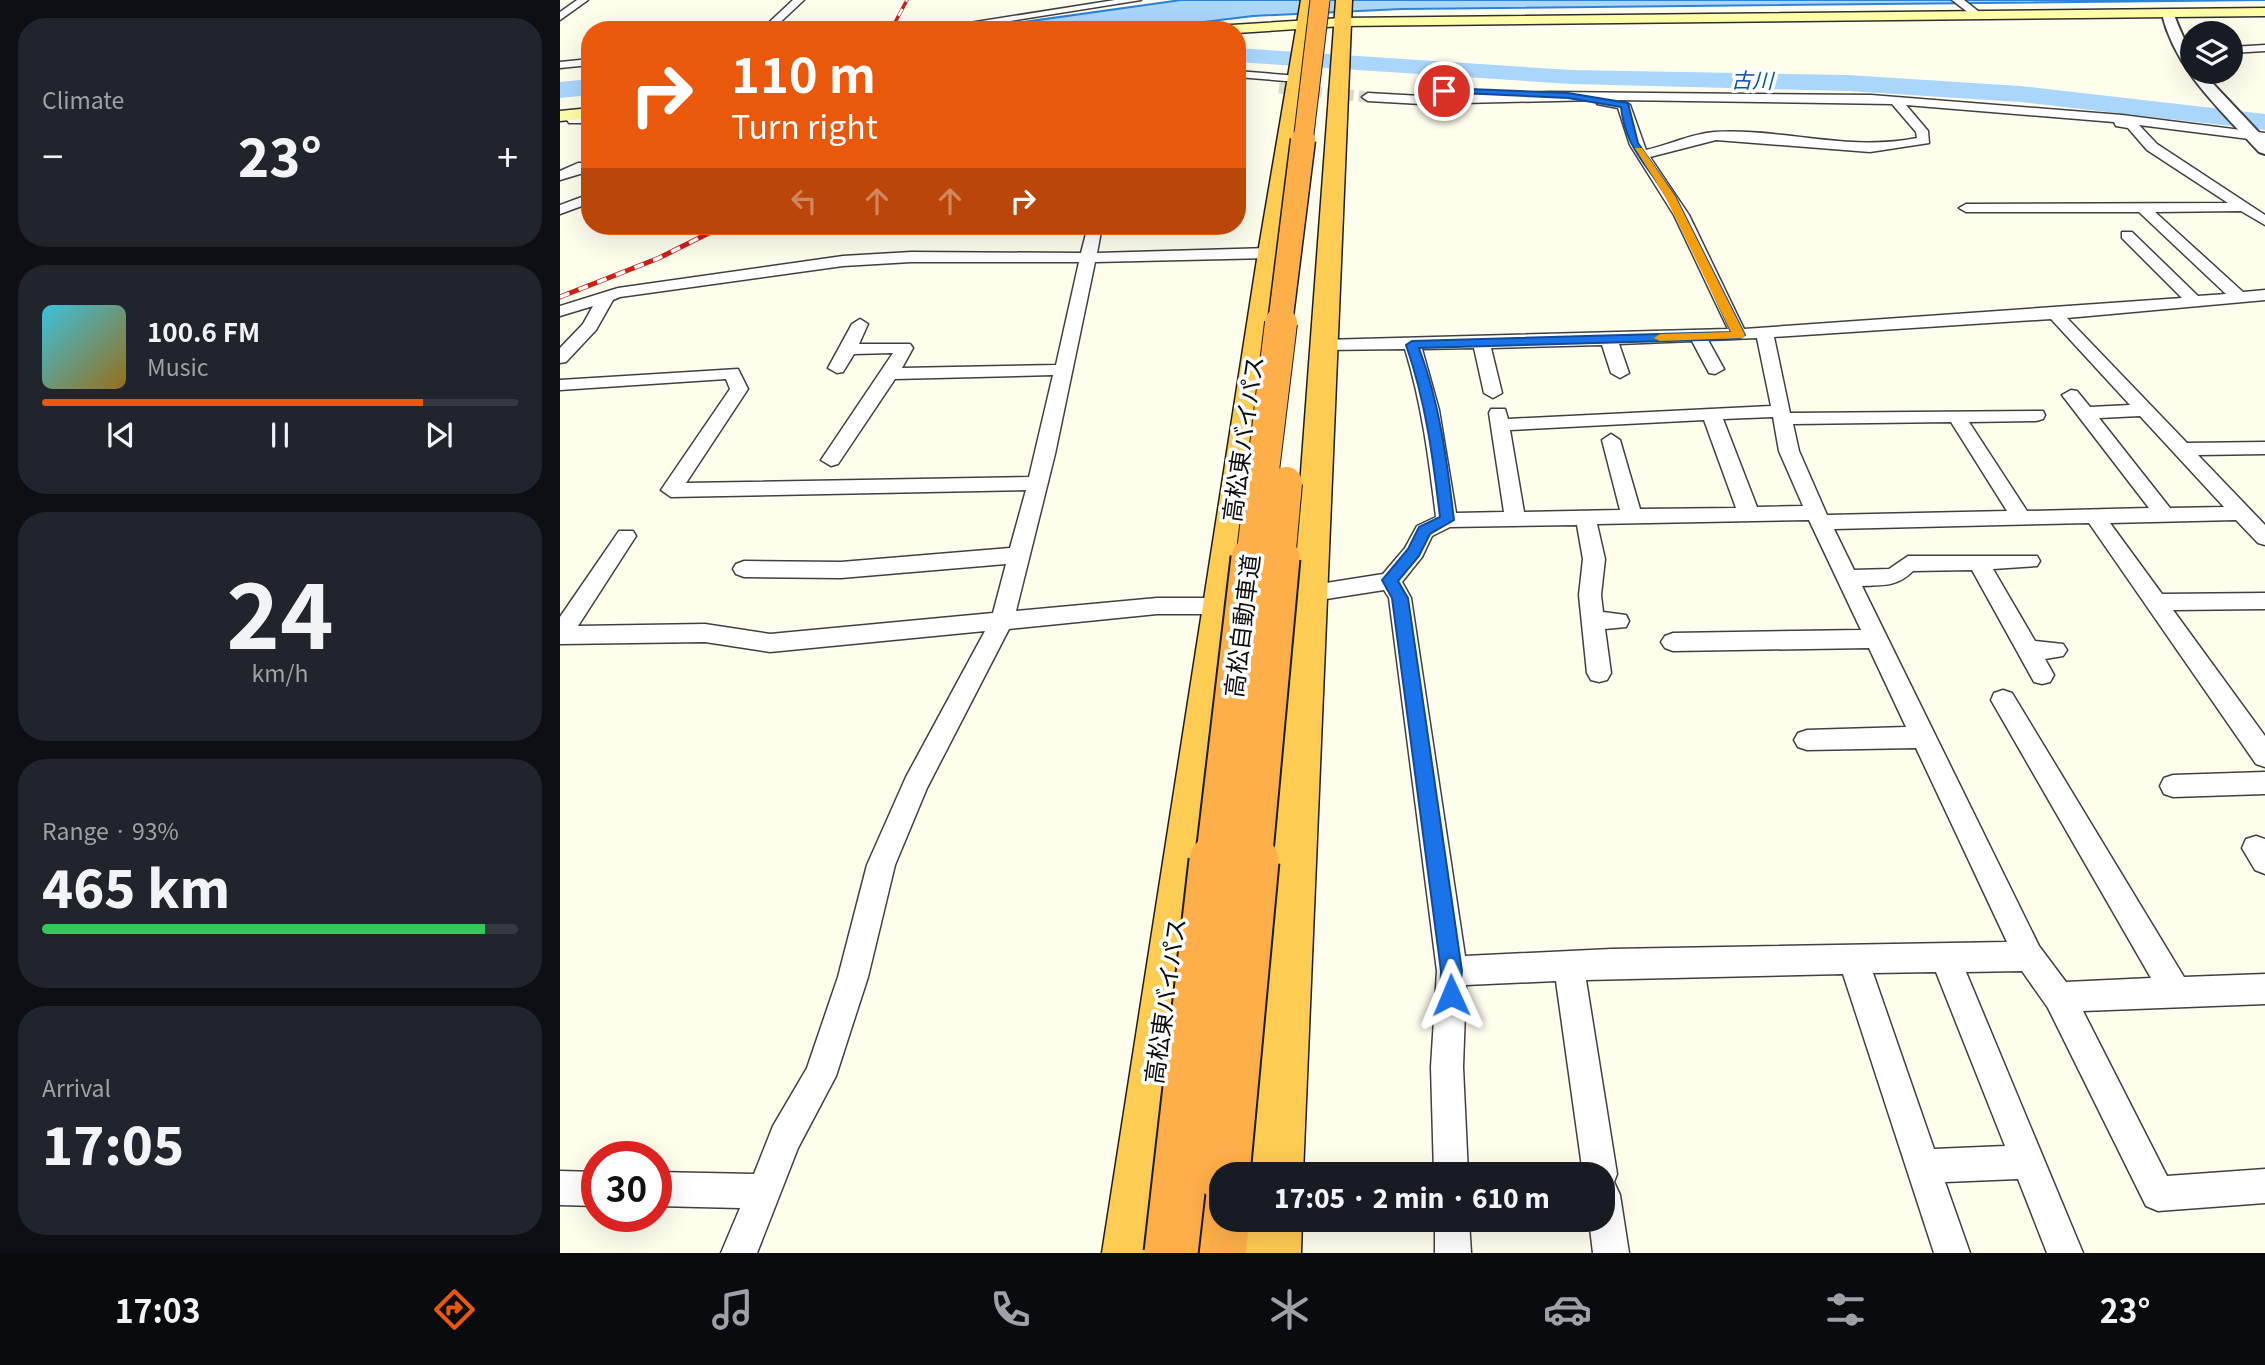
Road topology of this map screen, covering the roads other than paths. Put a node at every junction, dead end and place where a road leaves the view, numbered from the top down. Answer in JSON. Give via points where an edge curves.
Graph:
{"nodes":[{"id":1,"x":583,"y":0,"type":"edge"},
{"id":2,"x":799,"y":0,"type":"edge"},
{"id":3,"x":1136,"y":0,"type":"edge"},
{"id":4,"x":1957,"y":0,"type":"edge"},
{"id":5,"x":1325,"y":10,"type":"edge"},
{"id":6,"x":2265,"y":12,"type":"edge"},
{"id":7,"x":1975,"y":14,"type":"junction"},
{"id":8,"x":2168,"y":14,"type":"junction"},
{"id":9,"x":560,"y":17,"type":"edge"},
{"id":10,"x":776,"y":21,"type":"edge"},
{"id":11,"x":992,"y":21,"type":"edge"},
{"id":12,"x":1246,"y":24,"type":"edge"},
{"id":13,"x":2180,"y":37,"type":"edge"},
{"id":14,"x":2265,"y":48,"type":"edge"},
{"id":15,"x":2243,"y":49,"type":"edge"},
{"id":16,"x":581,"y":63,"type":"edge"},
{"id":17,"x":560,"y":65,"type":"edge"},
{"id":18,"x":1294,"y":73,"type":"junction"},
{"id":19,"x":1246,"y":74,"type":"edge"},
{"id":20,"x":1350,"y":80,"type":"junction"},
{"id":21,"x":1246,"y":81,"type":"edge"},
{"id":22,"x":2205,"y":84,"type":"edge"},
{"id":23,"x":1568,"y":96,"type":"junction"},
{"id":24,"x":1846,"y":99,"type":"junction"},
{"id":25,"x":1898,"y":104,"type":"junction"},
{"id":26,"x":1982,"y":107,"type":"junction"},
{"id":27,"x":2083,"y":116,"type":"junction"},
{"id":28,"x":2132,"y":125,"type":"junction"},
{"id":29,"x":2180,"y":127,"type":"junction"},
{"id":30,"x":2254,"y":135,"type":"edge"},
{"id":31,"x":2265,"y":149,"type":"edge"},
{"id":32,"x":1643,"y":155,"type":"junction"},
{"id":33,"x":581,"y":167,"type":"edge"},
{"id":34,"x":560,"y":176,"type":"edge"},
{"id":35,"x":581,"y":202,"type":"edge"},
{"id":36,"x":2244,"y":207,"type":"junction"},
{"id":37,"x":1966,"y":208,"type":"dead end"},
{"id":38,"x":2143,"y":208,"type":"junction"},
{"id":39,"x":560,"y":210,"type":"edge"},
{"id":40,"x":2265,"y":221,"type":"edge"},
{"id":41,"x":1093,"y":235,"type":"edge"},
{"id":42,"x":2127,"y":235,"type":"dead end"},
{"id":43,"x":1270,"y":253,"type":"junction"},
{"id":44,"x":1088,"y":256,"type":"junction"},
{"id":45,"x":2265,"y":295,"type":"edge"},
{"id":46,"x":607,"y":296,"type":"junction"},
{"id":47,"x":2239,"y":297,"type":"junction"},
{"id":48,"x":2193,"y":301,"type":"junction"},
{"id":49,"x":560,"y":311,"type":"edge"},
{"id":50,"x":2054,"y":313,"type":"junction"},
{"id":51,"x":860,"y":324,"type":"dead end"},
{"id":52,"x":1765,"y":334,"type":"junction"},
{"id":53,"x":1739,"y":335,"type":"junction"},
{"id":54,"x":1699,"y":337,"type":"junction"},
{"id":55,"x":1609,"y":340,"type":"junction"},
{"id":56,"x":1482,"y":344,"type":"junction"},
{"id":57,"x":1323,"y":345,"type":"junction"},
{"id":58,"x":1412,"y":345,"type":"junction"},
{"id":59,"x":848,"y":349,"type":"junction"},
{"id":60,"x":560,"y":358,"type":"edge"},
{"id":61,"x":837,"y":368,"type":"dead end"},
{"id":62,"x":1715,"y":369,"type":"dead end"},
{"id":63,"x":1064,"y":370,"type":"junction"},
{"id":64,"x":1620,"y":373,"type":"dead end"},
{"id":65,"x":890,"y":374,"type":"junction"},
{"id":66,"x":560,"y":385,"type":"edge"},
{"id":67,"x":1493,"y":393,"type":"dead end"},
{"id":68,"x":2071,"y":395,"type":"dead end"},
{"id":69,"x":2145,"y":410,"type":"junction"},
{"id":70,"x":2085,"y":412,"type":"junction"},
{"id":71,"x":1780,"y":415,"type":"junction"},
{"id":72,"x":2036,"y":415,"type":"dead end"},
{"id":73,"x":1712,"y":416,"type":"junction"},
{"id":74,"x":1956,"y":416,"type":"junction"},
{"id":75,"x":1499,"y":419,"type":"joint"},
{"id":76,"x":1611,"y":440,"type":"dead end"},
{"id":77,"x":2265,"y":448,"type":"edge"},
{"id":78,"x":2182,"y":449,"type":"junction"},
{"id":79,"x":831,"y":460,"type":"dead end"},
{"id":80,"x":1038,"y":483,"type":"junction"},
{"id":81,"x":2244,"y":513,"type":"junction"},
{"id":82,"x":1749,"y":514,"type":"junction"},
{"id":83,"x":2165,"y":515,"type":"junction"},
{"id":84,"x":2021,"y":517,"type":"junction"},
{"id":85,"x":2095,"y":517,"type":"junction"},
{"id":86,"x":1632,"y":518,"type":"junction"},
{"id":87,"x":1819,"y":518,"type":"junction"},
{"id":88,"x":1515,"y":519,"type":"junction"},
{"id":89,"x":1586,"y":519,"type":"junction"},
{"id":90,"x":1447,"y":520,"type":"junction"},
{"id":91,"x":626,"y":536,"type":"dead end"},
{"id":92,"x":2265,"y":538,"type":"edge"},
{"id":93,"x":1020,"y":555,"type":"junction"},
{"id":94,"x":2029,"y":561,"type":"dead end"},
{"id":95,"x":1978,"y":562,"type":"junction"},
{"id":96,"x":744,"y":569,"type":"dead end"},
{"id":97,"x":1847,"y":578,"type":"junction"},
{"id":98,"x":1390,"y":580,"type":"junction"},
{"id":99,"x":1307,"y":594,"type":"junction"},
{"id":100,"x":2265,"y":601,"type":"edge"},
{"id":101,"x":2156,"y":602,"type":"junction"},
{"id":102,"x":1221,"y":606,"type":"junction"},
{"id":103,"x":1003,"y":619,"type":"junction"},
{"id":104,"x":1595,"y":620,"type":"junction"},
{"id":105,"x":1618,"y":621,"type":"dead end"},
{"id":106,"x":1876,"y":639,"type":"junction"},
{"id":107,"x":1673,"y":642,"type":"dead end"},
{"id":108,"x":2028,"y":650,"type":"junction"},
{"id":109,"x":2055,"y":650,"type":"dead end"},
{"id":110,"x":1600,"y":673,"type":"dead end"},
{"id":111,"x":2042,"y":675,"type":"dead end"},
{"id":112,"x":2003,"y":700,"type":"dead end"},
{"id":113,"x":1923,"y":737,"type":"junction"},
{"id":114,"x":1807,"y":740,"type":"dead end"},
{"id":115,"x":2265,"y":756,"type":"edge"},
{"id":116,"x":2265,"y":783,"type":"edge"},
{"id":117,"x":2173,"y":786,"type":"dead end"},
{"id":118,"x":2029,"y":956,"type":"junction"},
{"id":119,"x":1946,"y":959,"type":"junction"},
{"id":120,"x":1854,"y":962,"type":"junction"},
{"id":121,"x":1569,"y":966,"type":"junction"},
{"id":122,"x":1452,"y":971,"type":"junction"},
{"id":123,"x":2265,"y":989,"type":"edge"},
{"id":124,"x":2176,"y":992,"type":"junction"},
{"id":125,"x":2059,"y":997,"type":"junction"},
{"id":126,"x":1224,"y":1162,"type":"edge"},
{"id":127,"x":1277,"y":1162,"type":"edge"},
{"id":128,"x":1451,"y":1162,"type":"edge"},
{"id":129,"x":1598,"y":1162,"type":"edge"},
{"id":130,"x":2028,"y":1162,"type":"junction"},
{"id":131,"x":1923,"y":1166,"type":"junction"},
{"id":132,"x":2265,"y":1186,"type":"edge"},
{"id":133,"x":560,"y":1188,"type":"edge"},
{"id":134,"x":581,"y":1189,"type":"edge"},
{"id":135,"x":672,"y":1189,"type":"edge"},
{"id":136,"x":761,"y":1191,"type":"junction"},
{"id":137,"x":1218,"y":1232,"type":"edge"},
{"id":138,"x":1273,"y":1232,"type":"edge"},
{"id":139,"x":1452,"y":1232,"type":"edge"},
{"id":140,"x":1608,"y":1232,"type":"edge"},
{"id":141,"x":740,"y":1253,"type":"edge"},
{"id":142,"x":1131,"y":1253,"type":"edge"},
{"id":143,"x":1171,"y":1253,"type":"edge"},
{"id":144,"x":1216,"y":1253,"type":"edge"},
{"id":145,"x":1272,"y":1253,"type":"edge"},
{"id":146,"x":1453,"y":1253,"type":"edge"},
{"id":147,"x":1611,"y":1253,"type":"edge"},
{"id":148,"x":1952,"y":1253,"type":"edge"},
{"id":149,"x":2066,"y":1253,"type":"edge"}],
"edges":[{"from":1,"to":9,"type":"street"},
{"from":2,"to":10,"type":"street"},
{"from":3,"to":11,"type":"street"},
{"from":4,"to":7,"type":"street"},
{"from":5,"to":7,"type":"main road"},
{"from":5,"to":12,"type":"main road"},
{"from":5,"to":18,"type":"highway","name":"高松東バイパス"},
{"from":5,"to":20,"type":"highway"},
{"from":5,"to":126,"type":"highway","name":"高松自動車道","bridge":true},
{"from":5,"to":143,"type":"highway","name":"高松自動車道","bridge":true,"via":[[1234,698]]},
{"from":6,"to":8,"type":"main road"},
{"from":7,"to":8,"type":"main road"},
{"from":8,"to":13,"type":"street"},
{"from":14,"to":15,"type":"street"},
{"from":16,"to":17,"type":"street"},
{"from":18,"to":19,"type":"street"},
{"from":18,"to":21,"type":"street"},
{"from":18,"to":43,"type":"highway","name":"高松東バイパス"},
{"from":20,"to":23,"type":"street","via":[[1421,100]]},
{"from":20,"to":57,"type":"highway"},
{"from":22,"to":30,"type":"street"},
{"from":23,"to":24,"type":"street"},
{"from":23,"to":32,"type":"street","via":[[1625,105],[1628,129]]},
{"from":24,"to":25,"type":"street"},
{"from":24,"to":26,"type":"street"},
{"from":25,"to":26,"type":"street"},
{"from":25,"to":32,"type":"street","via":[[1922,131],[1924,140],[1854,150],[1788,138],[1714,136]]},
{"from":26,"to":27,"type":"street"},
{"from":27,"to":28,"type":"street"},
{"from":27,"to":29,"type":"street"},
{"from":28,"to":29,"type":"street"},
{"from":28,"to":36,"type":"street","via":[[2152,147]]},
{"from":29,"to":30,"type":"street"},
{"from":30,"to":31,"type":"street"},
{"from":32,"to":53,"type":"street","via":[[1670,196]]},
{"from":33,"to":34,"type":"street"},
{"from":35,"to":39,"type":"street"},
{"from":36,"to":38,"type":"street"},
{"from":36,"to":40,"type":"street"},
{"from":37,"to":38,"type":"street"},
{"from":38,"to":47,"type":"street"},
{"from":41,"to":44,"type":"street"},
{"from":42,"to":48,"type":"street"},
{"from":43,"to":44,"type":"street"},
{"from":43,"to":102,"type":"highway","name":"高松東バイパス"},
{"from":44,"to":46,"type":"street","via":[[843,261]]},
{"from":44,"to":63,"type":"street"},
{"from":45,"to":47,"type":"street"},
{"from":46,"to":49,"type":"street"},
{"from":46,"to":60,"type":"street","via":[[590,326]]},
{"from":47,"to":48,"type":"street"},
{"from":48,"to":50,"type":"street"},
{"from":50,"to":52,"type":"street"},
{"from":50,"to":69,"type":"street"},
{"from":51,"to":59,"type":"street"},
{"from":52,"to":53,"type":"street"},
{"from":52,"to":71,"type":"street"},
{"from":53,"to":54,"type":"street"},
{"from":54,"to":55,"type":"street"},
{"from":54,"to":62,"type":"street"},
{"from":55,"to":56,"type":"street"},
{"from":55,"to":64,"type":"street"},
{"from":56,"to":58,"type":"street"},
{"from":56,"to":67,"type":"street"},
{"from":57,"to":58,"type":"street"},
{"from":57,"to":99,"type":"highway"},
{"from":58,"to":90,"type":"street","via":[[1436,427]]},
{"from":59,"to":61,"type":"street"},
{"from":59,"to":65,"type":"street","via":[[904,348]]},
{"from":63,"to":65,"type":"street"},
{"from":63,"to":80,"type":"street"},
{"from":65,"to":79,"type":"street"},
{"from":66,"to":80,"type":"street","via":[[732,373],[739,389],[671,490]]},
{"from":68,"to":70,"type":"street"},
{"from":69,"to":70,"type":"street"},
{"from":69,"to":78,"type":"street"},
{"from":70,"to":83,"type":"street"},
{"from":71,"to":73,"type":"street"},
{"from":71,"to":74,"type":"street"},
{"from":71,"to":87,"type":"street","via":[[1789,450]]},
{"from":72,"to":74,"type":"street"},
{"from":73,"to":75,"type":"street"},
{"from":73,"to":82,"type":"street"},
{"from":74,"to":84,"type":"street"},
{"from":75,"to":88,"type":"street"},
{"from":76,"to":86,"type":"street"},
{"from":77,"to":78,"type":"street"},
{"from":78,"to":81,"type":"street"},
{"from":80,"to":93,"type":"street"},
{"from":81,"to":83,"type":"street"},
{"from":81,"to":92,"type":"street"},
{"from":82,"to":86,"type":"street"},
{"from":82,"to":87,"type":"street"},
{"from":83,"to":85,"type":"street"},
{"from":84,"to":85,"type":"street"},
{"from":84,"to":87,"type":"street"},
{"from":85,"to":101,"type":"street"},
{"from":86,"to":89,"type":"street"},
{"from":87,"to":97,"type":"street"},
{"from":88,"to":89,"type":"street"},
{"from":88,"to":90,"type":"street"},
{"from":89,"to":104,"type":"street","via":[[1594,559],[1590,595]]},
{"from":90,"to":98,"type":"street","via":[[1424,531]]},
{"from":91,"to":103,"type":"street","via":[[560,635],[705,633],[770,643]]},
{"from":93,"to":96,"type":"street","via":[[841,570]]},
{"from":93,"to":103,"type":"street"},
{"from":94,"to":95,"type":"street"},
{"from":95,"to":97,"type":"street","via":[[1908,564],[1894,577]]},
{"from":95,"to":108,"type":"street"},
{"from":97,"to":106,"type":"street"},
{"from":98,"to":99,"type":"street"},
{"from":98,"to":122,"type":"street","via":[[1400,598]]},
{"from":99,"to":127,"type":"highway"},
{"from":100,"to":101,"type":"street"},
{"from":101,"to":115,"type":"street"},
{"from":102,"to":103,"type":"street","via":[[1157,606]]},
{"from":102,"to":142,"type":"highway","name":"高松東バイパス"},
{"from":103,"to":136,"type":"street","via":[[921,773],[881,865],[853,977],[820,1076]]},
{"from":104,"to":105,"type":"street"},
{"from":104,"to":110,"type":"street"},
{"from":106,"to":107,"type":"street"},
{"from":106,"to":113,"type":"street"},
{"from":108,"to":109,"type":"street"},
{"from":108,"to":111,"type":"street"},
{"from":112,"to":124,"type":"street"},
{"from":113,"to":114,"type":"street"},
{"from":113,"to":118,"type":"street"},
{"from":116,"to":117,"type":"street"},
{"from":118,"to":119,"type":"street"},
{"from":118,"to":125,"type":"street"},
{"from":119,"to":120,"type":"street"},
{"from":119,"to":130,"type":"street"},
{"from":120,"to":121,"type":"street"},
{"from":120,"to":131,"type":"street"},
{"from":121,"to":122,"type":"street"},
{"from":121,"to":129,"type":"street"},
{"from":122,"to":128,"type":"street","via":[[1447,1067]]},
{"from":123,"to":124,"type":"street"},
{"from":124,"to":125,"type":"street"},
{"from":125,"to":132,"type":"street","via":[[2158,1194]]},
{"from":130,"to":131,"type":"street"},
{"from":130,"to":149,"type":"street"},
{"from":131,"to":148,"type":"street"},
{"from":133,"to":134,"type":"street"},
{"from":135,"to":136,"type":"street"},
{"from":136,"to":141,"type":"street"},
{"from":137,"to":144,"type":"highway"},
{"from":138,"to":145,"type":"highway"},
{"from":139,"to":146,"type":"street"},
{"from":140,"to":147,"type":"street"}]}
